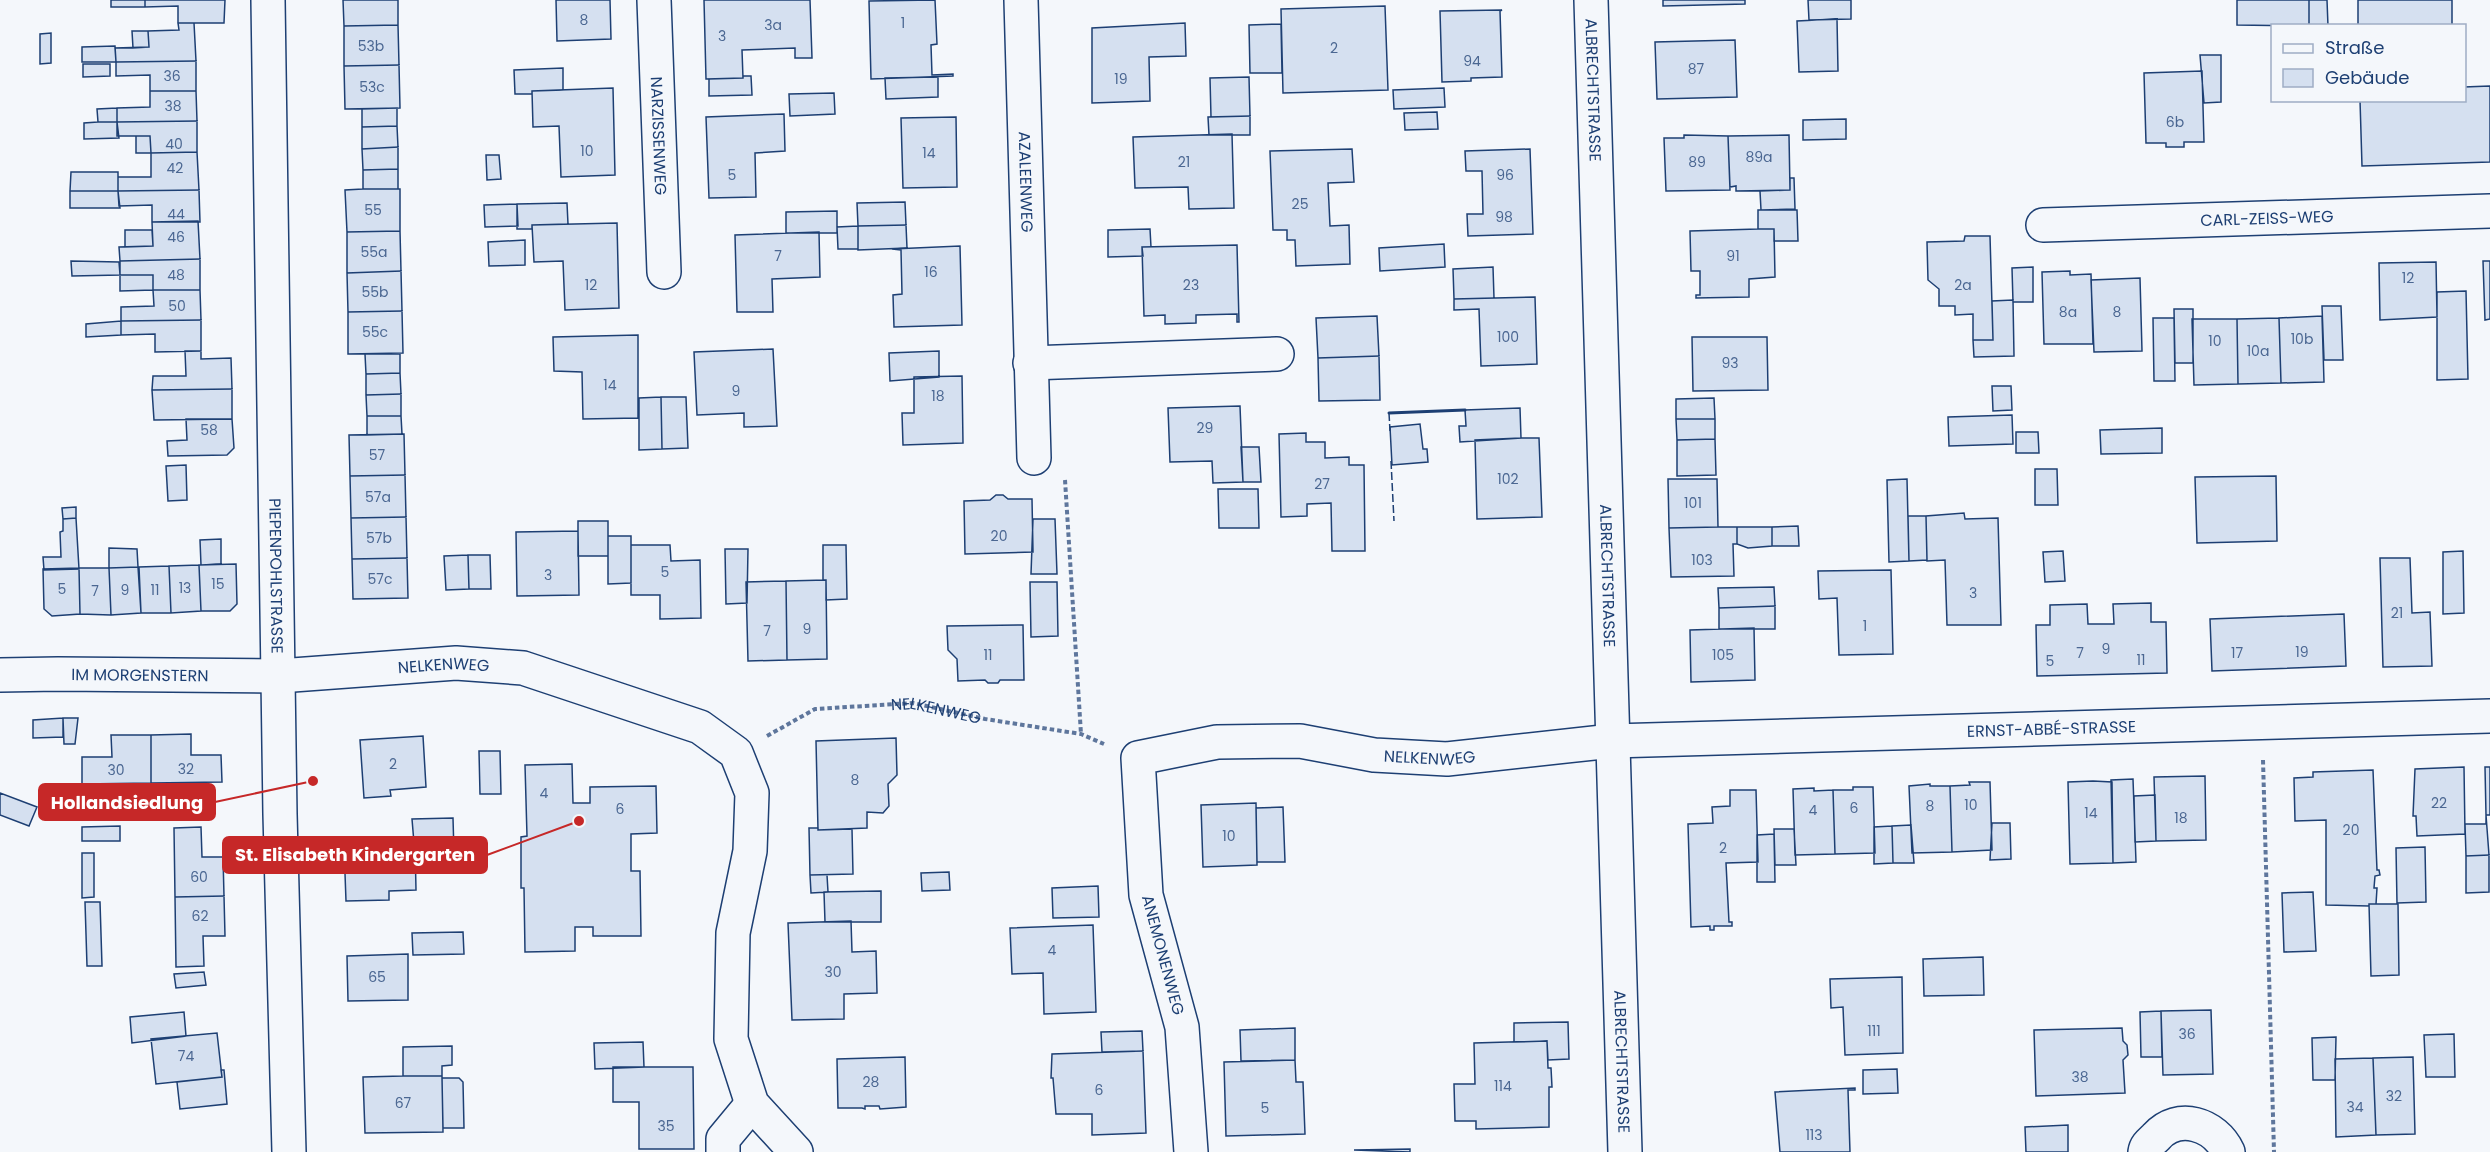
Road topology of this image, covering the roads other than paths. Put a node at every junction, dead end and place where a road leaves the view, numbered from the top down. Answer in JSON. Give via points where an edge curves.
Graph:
{"nodes":[{"id":1,"x":268,"y":0,"type":"edge"},
{"id":2,"x":654,"y":0,"type":"edge"},
{"id":3,"x":1021,"y":0,"type":"edge"},
{"id":4,"x":1591,"y":0,"type":"edge"},
{"id":5,"x":2490,"y":211,"type":"edge"},
{"id":6,"x":2043,"y":225,"type":"dead end"},
{"id":7,"x":664,"y":272,"type":"dead end"},
{"id":8,"x":1277,"y":354,"type":"dead end"},
{"id":9,"x":1030,"y":363,"type":"junction"},
{"id":10,"x":1034,"y":458,"type":"road end"},
{"id":11,"x":0,"y":675,"type":"edge"},
{"id":12,"x":279,"y":676,"type":"junction"},
{"id":13,"x":2490,"y":716,"type":"edge"},
{"id":14,"x":1612,"y":741,"type":"junction"},
{"id":15,"x":1138,"y":758,"type":"joint"},
{"id":16,"x":752,"y":1104,"type":"junction"},
{"id":17,"x":289,"y":1152,"type":"edge"},
{"id":18,"x":723,"y":1152,"type":"edge"},
{"id":19,"x":796,"y":1152,"type":"edge"},
{"id":20,"x":1191,"y":1152,"type":"edge"},
{"id":21,"x":1625,"y":1152,"type":"edge"},
{"id":22,"x":2145,"y":1152,"type":"edge"},
{"id":23,"x":2228,"y":1152,"type":"edge"}],
"edges":[{"from":1,"to":12,"type":"street","name":"PIEPENPOHLSTRASSE"},
{"from":2,"to":7,"type":"street","name":"NARZISSENWEG"},
{"from":3,"to":9,"type":"street","name":"AZALEENWEG"},
{"from":4,"to":14,"type":"street","name":"ALBRECHTSTRASSE"},
{"from":5,"to":6,"type":"street","name":"CARL-ZEISS-WEG"},
{"from":8,"to":9,"type":"street"},
{"from":9,"to":10,"type":"street","name":"AZALEENWEG"},
{"from":11,"to":12,"type":"street","name":"IM MORGENSTERN"},
{"from":12,"to":16,"type":"street","name":"NELKENWEG","via":[[456,663],[523,668],[700,727],[736,753],[752,793],[750,851],[733,933],[731,1039]]},
{"from":12,"to":17,"type":"street","name":"PIEPENPOHLSTRASSE"},
{"from":13,"to":14,"type":"street","name":"ERNST-ABBÉ-STRASSE"},
{"from":14,"to":15,"type":"street","name":"NELKENWEG","via":[[1447,759],[1374,755],[1300,741],[1217,742]]},
{"from":14,"to":21,"type":"street","name":"ALBRECHTSTRASSE"},
{"from":15,"to":20,"type":"street","name":"ANEMONENWEG","via":[[1146,895],[1182,1027]]},
{"from":16,"to":18,"type":"street","via":[[723,1139]]},
{"from":16,"to":19,"type":"street"},
{"from":22,"to":23,"type":"street","via":[[2163,1129],[2186,1122],[2211,1129]]}]}
